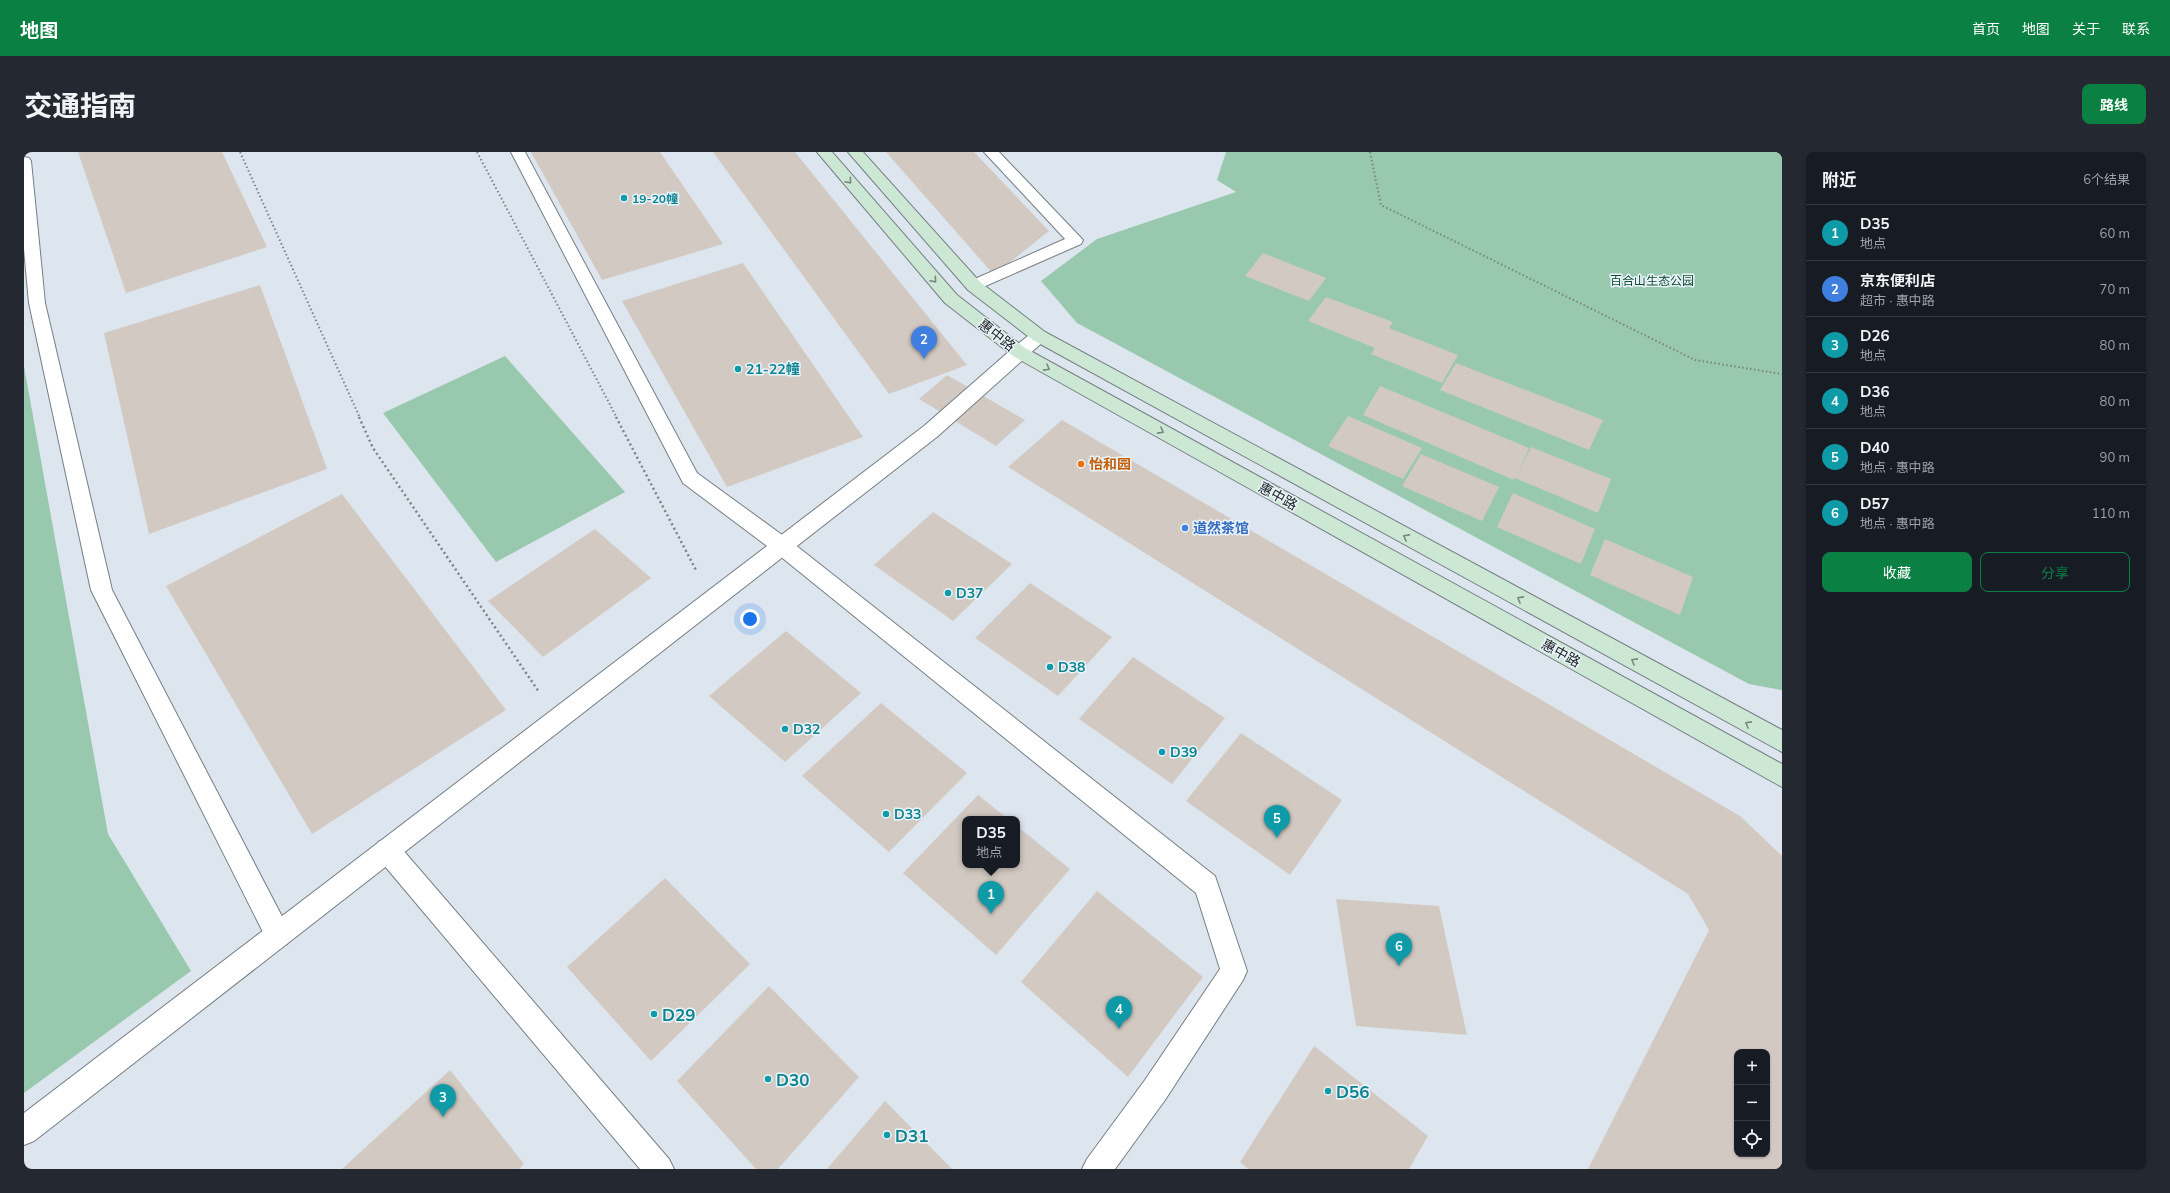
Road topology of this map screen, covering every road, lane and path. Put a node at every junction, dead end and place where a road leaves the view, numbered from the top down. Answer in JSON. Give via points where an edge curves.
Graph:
{"nodes":[{"id":1,"x":240,"y":152,"type":"edge"},
{"id":2,"x":477,"y":152,"type":"edge"},
{"id":3,"x":518,"y":152,"type":"edge"},
{"id":4,"x":824,"y":152,"type":"edge"},
{"id":5,"x":854,"y":152,"type":"edge"},
{"id":6,"x":991,"y":152,"type":"edge"},
{"id":7,"x":1370,"y":152,"type":"edge"},
{"id":8,"x":24,"y":161,"type":"edge"},
{"id":9,"x":974,"y":286,"type":"junction"},
{"id":10,"x":1039,"y":336,"type":"junction"},
{"id":11,"x":1019,"y":352,"type":"junction"},
{"id":12,"x":1782,"y":374,"type":"edge"},
{"id":13,"x":782,"y":546,"type":"junction"},
{"id":14,"x":699,"y":576,"type":"dead end"},
{"id":15,"x":538,"y":689,"type":"dead end"},
{"id":16,"x":1782,"y":742,"type":"edge"},
{"id":17,"x":1782,"y":776,"type":"edge"},
{"id":18,"x":387,"y":850,"type":"junction"},
{"id":19,"x":278,"y":935,"type":"junction"},
{"id":20,"x":24,"y":1131,"type":"edge"},
{"id":21,"x":659,"y":1169,"type":"edge"},
{"id":22,"x":1097,"y":1169,"type":"edge"}],
"edges":[{"from":1,"to":15,"type":"path","via":[[373,448]]},
{"from":2,"to":14,"type":"path"},
{"from":3,"to":13,"type":"street","via":[[690,478]]},
{"from":4,"to":11,"type":"street","name":"惠中路","one_way":true,"via":[[951,299]]},
{"from":5,"to":9,"type":"street","name":"惠中路"},
{"from":6,"to":9,"type":"street","via":[[1075,240]]},
{"from":7,"to":12,"type":"path","via":[[1381,205],[1695,360]]},
{"from":8,"to":19,"type":"street","via":[[37,303],[102,590]]},
{"from":9,"to":10,"type":"street","name":"惠中路"},
{"from":10,"to":11,"type":"street"},
{"from":16,"to":10,"type":"street","name":"惠中路","one_way":true},
{"from":11,"to":13,"type":"street","via":[[931,431]]},
{"from":11,"to":17,"type":"street","name":"惠中路","one_way":true},
{"from":13,"to":18,"type":"street"},
{"from":13,"to":22,"type":"street","via":[[1206,885],[1234,971],[1155,1090]]},
{"from":18,"to":19,"type":"street"},
{"from":18,"to":21,"type":"street"},
{"from":19,"to":20,"type":"street"}]}
